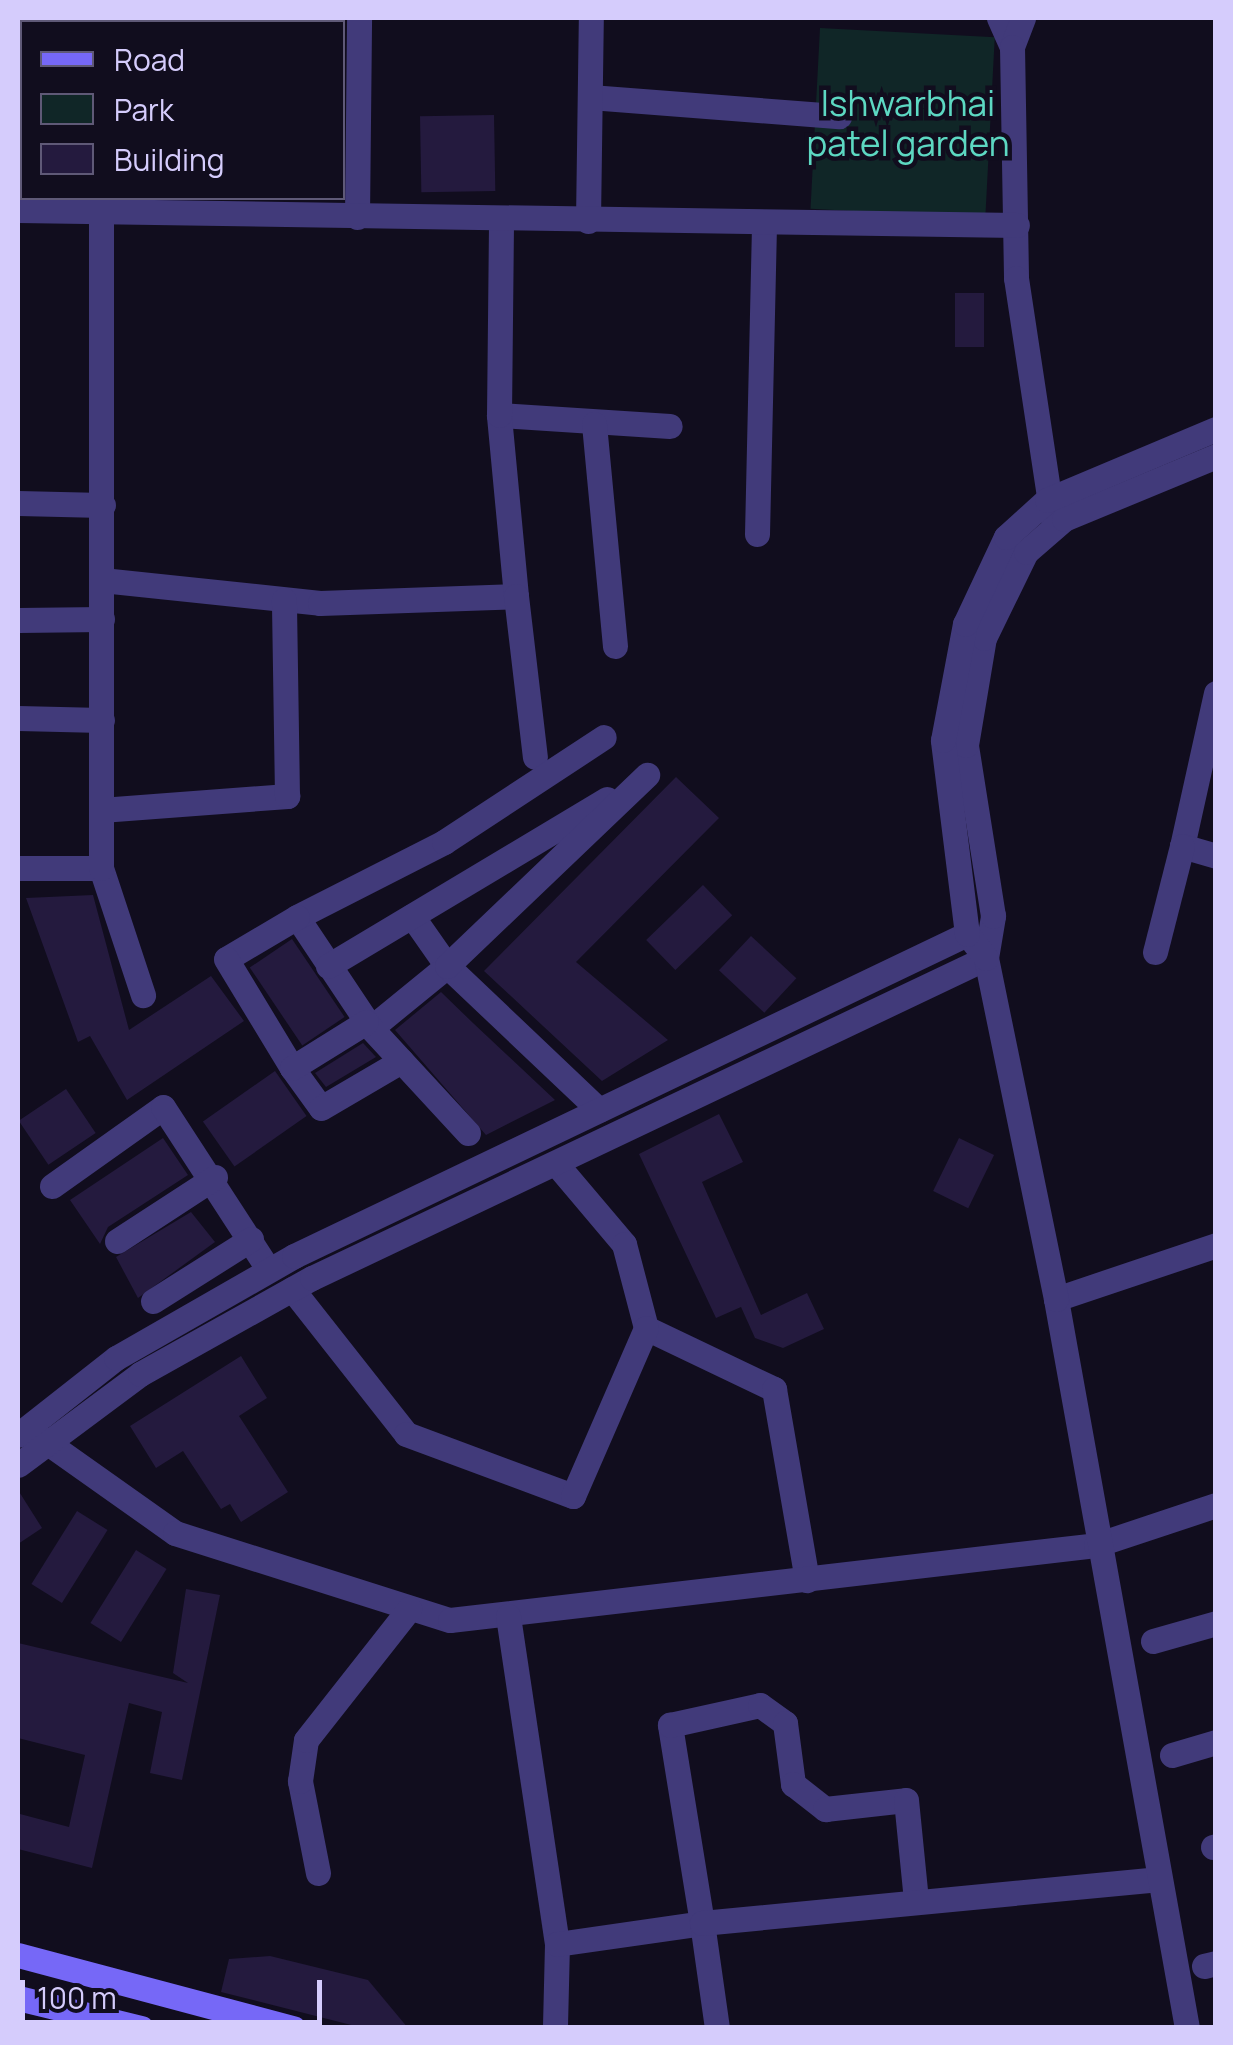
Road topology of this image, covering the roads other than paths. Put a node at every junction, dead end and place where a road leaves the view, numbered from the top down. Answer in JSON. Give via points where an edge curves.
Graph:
{"nodes":[{"id":1,"x":359,"y":18,"type":"edge"},
{"id":2,"x":591,"y":18,"type":"edge"},
{"id":3,"x":998,"y":18,"type":"edge"},
{"id":4,"x":1024,"y":18,"type":"edge"},
{"id":5,"x":1012,"y":47,"type":"junction"},
{"id":6,"x":590,"y":97,"type":"junction"},
{"id":7,"x":838,"y":116,"type":"dead end"},
{"id":8,"x":102,"y":205,"type":"edge"},
{"id":9,"x":18,"y":210,"type":"edge"},
{"id":10,"x":357,"y":217,"type":"junction"},
{"id":11,"x":501,"y":219,"type":"junction"},
{"id":12,"x":588,"y":220,"type":"junction"},
{"id":13,"x":764,"y":223,"type":"junction"},
{"id":14,"x":1017,"y":225,"type":"junction"},
{"id":15,"x":499,"y":415,"type":"junction"},
{"id":16,"x":594,"y":424,"type":"junction"},
{"id":17,"x":670,"y":426,"type":"dead end"},
{"id":18,"x":1216,"y":429,"type":"edge"},
{"id":19,"x":1216,"y":456,"type":"edge"},
{"id":20,"x":1047,"y":500,"type":"junction"},
{"id":21,"x":18,"y":503,"type":"edge"},
{"id":22,"x":102,"y":505,"type":"junction"},
{"id":23,"x":1056,"y":526,"type":"junction"},
{"id":24,"x":757,"y":534,"type":"dead end"},
{"id":25,"x":102,"y":580,"type":"junction"},
{"id":26,"x":516,"y":596,"type":"junction"},
{"id":27,"x":284,"y":600,"type":"junction"},
{"id":28,"x":102,"y":619,"type":"junction"},
{"id":29,"x":18,"y":620,"type":"edge"},
{"id":30,"x":615,"y":646,"type":"dead end"},
{"id":31,"x":1216,"y":694,"type":"edge"},
{"id":32,"x":18,"y":718,"type":"edge"},
{"id":33,"x":102,"y":720,"type":"junction"},
{"id":34,"x":604,"y":736,"type":"dead end"},
{"id":35,"x":535,"y":757,"type":"dead end"},
{"id":36,"x":102,"y":810,"type":"junction"},
{"id":37,"x":1182,"y":846,"type":"junction"},
{"id":38,"x":1216,"y":856,"type":"edge"},
{"id":39,"x":18,"y":868,"type":"edge"},
{"id":40,"x":101,"y":868,"type":"junction"},
{"id":41,"x":412,"y":916,"type":"junction"},
{"id":42,"x":298,"y":917,"type":"junction"},
{"id":43,"x":967,"y":934,"type":"junction"},
{"id":44,"x":1154,"y":952,"type":"dead end"},
{"id":45,"x":986,"y":958,"type":"junction"},
{"id":46,"x":328,"y":966,"type":"junction"},
{"id":47,"x":447,"y":966,"type":"junction"},
{"id":48,"x":143,"y":995,"type":"dead end"},
{"id":49,"x":368,"y":1025,"type":"junction"},
{"id":50,"x":401,"y":1060,"type":"junction"},
{"id":51,"x":292,"y":1068,"type":"junction"},
{"id":52,"x":599,"y":1110,"type":"junction"},
{"id":53,"x":468,"y":1132,"type":"dead end"},
{"id":54,"x":558,"y":1166,"type":"junction"},
{"id":55,"x":215,"y":1176,"type":"junction"},
{"id":56,"x":52,"y":1186,"type":"dead end"},
{"id":57,"x":251,"y":1239,"type":"junction"},
{"id":58,"x":118,"y":1241,"type":"dead end"},
{"id":59,"x":1216,"y":1245,"type":"edge"},
{"id":60,"x":270,"y":1270,"type":"junction"},
{"id":61,"x":292,"y":1289,"type":"junction"},
{"id":62,"x":1056,"y":1299,"type":"junction"},
{"id":63,"x":152,"y":1300,"type":"dead end"},
{"id":64,"x":646,"y":1328,"type":"junction"},
{"id":65,"x":30,"y":1436,"type":"edge"},
{"id":66,"x":18,"y":1465,"type":"edge"},
{"id":67,"x":1216,"y":1505,"type":"edge"},
{"id":68,"x":1216,"y":1522,"type":"edge"},
{"id":69,"x":1146,"y":1543,"type":"dead end"},
{"id":70,"x":1096,"y":1546,"type":"junction"},
{"id":71,"x":808,"y":1580,"type":"junction"},
{"id":72,"x":409,"y":1610,"type":"junction"},
{"id":73,"x":508,"y":1616,"type":"junction"},
{"id":74,"x":1216,"y":1623,"type":"edge"},
{"id":75,"x":1154,"y":1641,"type":"dead end"},
{"id":76,"x":1216,"y":1742,"type":"edge"},
{"id":77,"x":1172,"y":1755,"type":"dead end"},
{"id":78,"x":318,"y":1873,"type":"dead end"},
{"id":79,"x":1157,"y":1879,"type":"junction"},
{"id":80,"x":916,"y":1900,"type":"junction"},
{"id":81,"x":702,"y":1923,"type":"junction"},
{"id":82,"x":557,"y":1944,"type":"junction"},
{"id":83,"x":18,"y":1956,"type":"edge"},
{"id":84,"x":18,"y":1998,"type":"edge"},
{"id":85,"x":141,"y":2028,"type":"edge"},
{"id":86,"x":292,"y":2028,"type":"edge"},
{"id":87,"x":555,"y":2028,"type":"edge"},
{"id":88,"x":717,"y":2028,"type":"edge"},
{"id":89,"x":1187,"y":2028,"type":"edge"}],
"edges":[{"from":1,"to":10,"type":"street"},
{"from":2,"to":6,"type":"street"},
{"from":3,"to":5,"type":"street"},
{"from":4,"to":5,"type":"street"},
{"from":5,"to":14,"type":"street"},
{"from":6,"to":7,"type":"street"},
{"from":6,"to":12,"type":"street"},
{"from":8,"to":9,"type":"street"},
{"from":8,"to":10,"type":"street"},
{"from":8,"to":22,"type":"street"},
{"from":10,"to":11,"type":"street"},
{"from":11,"to":12,"type":"street"},
{"from":11,"to":15,"type":"street"},
{"from":12,"to":13,"type":"street"},
{"from":13,"to":14,"type":"street"},
{"from":13,"to":24,"type":"street"},
{"from":14,"to":20,"type":"street","via":[[1016,278]]},
{"from":15,"to":16,"type":"street"},
{"from":15,"to":26,"type":"street"},
{"from":16,"to":17,"type":"street"},
{"from":16,"to":30,"type":"street"},
{"from":18,"to":20,"type":"street"},
{"from":19,"to":23,"type":"street"},
{"from":20,"to":23,"type":"street"},
{"from":20,"to":43,"type":"street","via":[[1006,537],[965,624],[944,740]]},
{"from":21,"to":22,"type":"street"},
{"from":22,"to":25,"type":"street"},
{"from":23,"to":45,"type":"street","via":[[1026,552],[984,638],[966,746],[993,916]]},
{"from":25,"to":27,"type":"street"},
{"from":25,"to":28,"type":"street"},
{"from":26,"to":27,"type":"street"},
{"from":26,"to":35,"type":"street"},
{"from":27,"to":36,"type":"street","via":[[287,796]]},
{"from":28,"to":29,"type":"street"},
{"from":28,"to":33,"type":"street"},
{"from":31,"to":37,"type":"street"},
{"from":32,"to":33,"type":"street"},
{"from":33,"to":36,"type":"street"},
{"from":34,"to":42,"type":"street","via":[[444,842]]},
{"from":36,"to":40,"type":"street"},
{"from":37,"to":38,"type":"street"},
{"from":37,"to":44,"type":"street"},
{"from":39,"to":40,"type":"street"},
{"from":40,"to":48,"type":"street"},
{"from":41,"to":46,"type":"street"},
{"from":41,"to":47,"type":"street"},
{"from":41,"to":47,"type":"street","via":[[647,775]]},
{"from":42,"to":46,"type":"street"},
{"from":42,"to":51,"type":"street","via":[[226,959]]},
{"from":43,"to":45,"type":"street"},
{"from":43,"to":52,"type":"street"},
{"from":45,"to":54,"type":"street"},
{"from":45,"to":62,"type":"street"},
{"from":46,"to":49,"type":"street"},
{"from":47,"to":49,"type":"street"},
{"from":47,"to":52,"type":"street"},
{"from":49,"to":50,"type":"street"},
{"from":49,"to":51,"type":"street"},
{"from":50,"to":51,"type":"street","via":[[321,1108]]},
{"from":50,"to":53,"type":"street"},
{"from":52,"to":60,"type":"street"},
{"from":54,"to":61,"type":"street"},
{"from":54,"to":64,"type":"street","via":[[624,1244]]},
{"from":55,"to":56,"type":"street","via":[[163,1106]]},
{"from":55,"to":57,"type":"street"},
{"from":55,"to":58,"type":"street"},
{"from":57,"to":60,"type":"street"},
{"from":57,"to":63,"type":"street"},
{"from":59,"to":62,"type":"street"},
{"from":60,"to":65,"type":"street","via":[[116,1358]]},
{"from":61,"to":64,"type":"street","via":[[406,1434],[574,1496]]},
{"from":61,"to":65,"type":"street"},
{"from":62,"to":70,"type":"street"},
{"from":64,"to":71,"type":"street","via":[[774,1389]]},
{"from":65,"to":66,"type":"street"},
{"from":65,"to":72,"type":"street","via":[[175,1533]]},
{"from":67,"to":70,"type":"street"},
{"from":68,"to":69,"type":"street"},
{"from":70,"to":71,"type":"street"},
{"from":70,"to":79,"type":"street"},
{"from":71,"to":73,"type":"street"},
{"from":72,"to":73,"type":"street","via":[[450,1620]]},
{"from":72,"to":78,"type":"street","via":[[306,1740],[300,1782]]},
{"from":73,"to":82,"type":"street"},
{"from":74,"to":75,"type":"street"},
{"from":76,"to":77,"type":"street"},
{"from":79,"to":80,"type":"street"},
{"from":79,"to":89,"type":"street"},
{"from":80,"to":81,"type":"street"},
{"from":80,"to":81,"type":"street","via":[[906,1800],[825,1808],[793,1784],[785,1724],[760,1705],[670,1724]]},
{"from":81,"to":82,"type":"street"},
{"from":81,"to":88,"type":"street"},
{"from":82,"to":87,"type":"street"},
{"from":83,"to":86,"type":"main road"},
{"from":84,"to":85,"type":"main road"}]}
